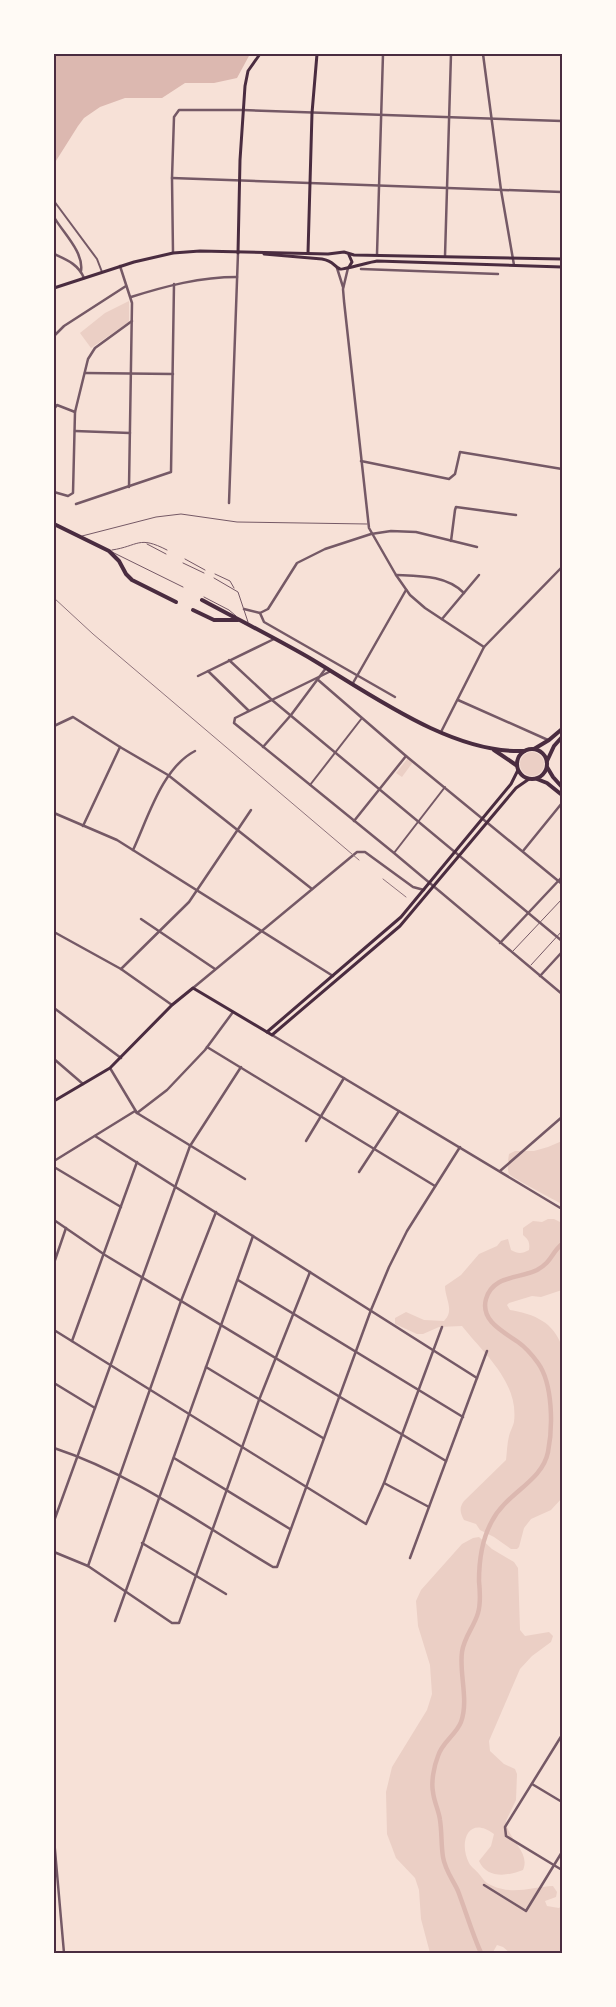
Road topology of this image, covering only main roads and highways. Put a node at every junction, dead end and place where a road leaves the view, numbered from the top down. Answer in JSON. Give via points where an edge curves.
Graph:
{"nodes":[{"id":1,"x":260,"y":54,"type":"edge"},
{"id":2,"x":317,"y":54,"type":"edge"},
{"id":3,"x":238,"y":253,"type":"junction"},
{"id":4,"x":258,"y":253,"type":"junction"},
{"id":5,"x":308,"y":253,"type":"junction"},
{"id":6,"x":339,"y":253,"type":"junction"},
{"id":7,"x":349,"y":255,"type":"junction"},
{"id":8,"x":562,"y":259,"type":"edge"},
{"id":9,"x":336,"y":265,"type":"junction"},
{"id":10,"x":349,"y":268,"type":"junction"},
{"id":11,"x":562,"y":268,"type":"edge"},
{"id":12,"x":54,"y":288,"type":"edge"},
{"id":13,"x":54,"y":524,"type":"edge"},
{"id":14,"x":203,"y":599,"type":"dead end"},
{"id":15,"x":176,"y":602,"type":"dead end"},
{"id":16,"x":193,"y":610,"type":"dead end"},
{"id":17,"x":240,"y":620,"type":"junction"},
{"id":18,"x":562,"y":729,"type":"edge"},
{"id":19,"x":562,"y":738,"type":"edge"},
{"id":20,"x":492,"y":749,"type":"junction"},
{"id":21,"x":534,"y":749,"type":"junction"},
{"id":22,"x":524,"y":751,"type":"junction"},
{"id":23,"x":547,"y":761,"type":"junction"},
{"id":24,"x":547,"y":767,"type":"junction"},
{"id":25,"x":517,"y":768,"type":"junction"},
{"id":26,"x":537,"y":778,"type":"junction"},
{"id":27,"x":529,"y":779,"type":"junction"},
{"id":28,"x":562,"y":787,"type":"edge"},
{"id":29,"x":562,"y":795,"type":"edge"},
{"id":30,"x":267,"y":1032,"type":"junction"},
{"id":31,"x":54,"y":1101,"type":"edge"}],
"edges":[{"from":1,"to":3,"type":"main road","via":[[246,76]]},
{"from":2,"to":5,"type":"main road"},
{"from":3,"to":4,"type":"main road"},
{"from":3,"to":12,"type":"main road","via":[[173,253]]},
{"from":4,"to":5,"type":"main road"},
{"from":4,"to":9,"type":"main road","via":[[322,259]]},
{"from":5,"to":6,"type":"main road"},
{"from":6,"to":7,"type":"main road"},
{"from":6,"to":9,"type":"main road"},
{"from":7,"to":8,"type":"main road"},
{"from":7,"to":10,"type":"main road","via":[[352,262]]},
{"from":9,"to":10,"type":"main road","via":[[341,270]]},
{"from":10,"to":11,"type":"main road","via":[[377,261]]},
{"from":13,"to":15,"type":"main road","via":[[108,551],[132,580]]},
{"from":14,"to":17,"type":"main road"},
{"from":16,"to":17,"type":"main road","via":[[214,620]]},
{"from":17,"to":20,"type":"main road","via":[[415,720],[471,744]]},
{"from":18,"to":21,"type":"main road"},
{"from":19,"to":23,"type":"main road"},
{"from":20,"to":22,"type":"main road"},
{"from":20,"to":25,"type":"main road"},
{"from":21,"to":22,"type":"main road"},
{"from":21,"to":23,"type":"main road"},
{"from":22,"to":25,"type":"main road","via":[[518,758]]},
{"from":23,"to":24,"type":"main road"},
{"from":24,"to":26,"type":"main road"},
{"from":24,"to":28,"type":"main road"},
{"from":25,"to":27,"type":"main road","via":[[523,777]]},
{"from":25,"to":30,"type":"main road","via":[[511,784],[484,819],[392,927]]},
{"from":26,"to":27,"type":"main road"},
{"from":26,"to":29,"type":"main road"},
{"from":27,"to":30,"type":"main road","via":[[516,788],[394,932],[272,1035]]},
{"from":30,"to":31,"type":"main road","via":[[193,988],[110,1068]]}]}
